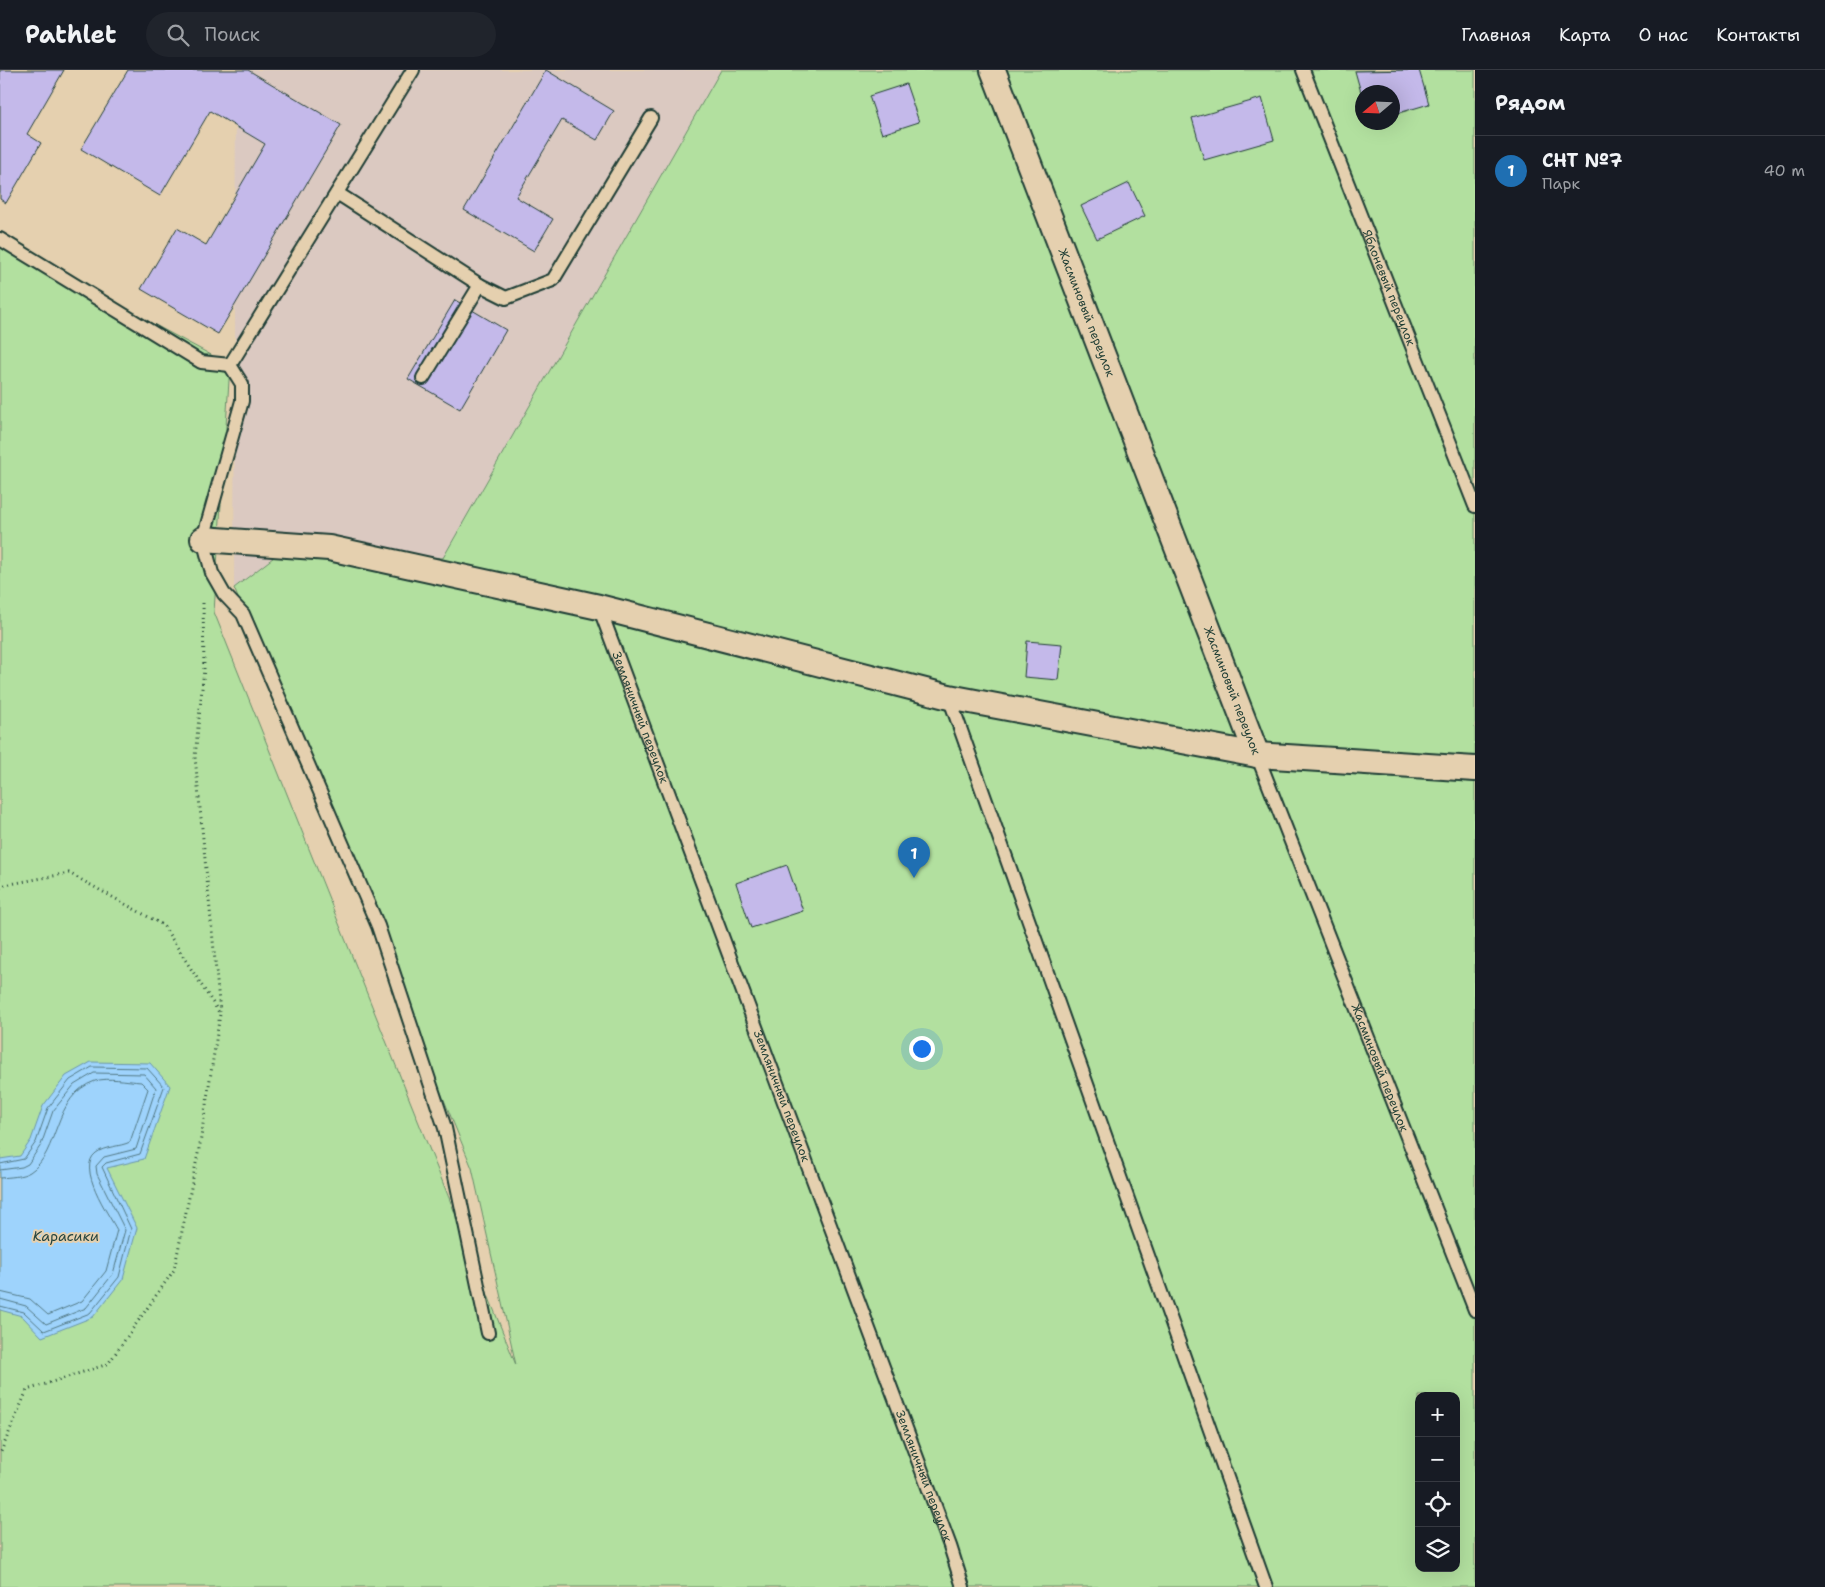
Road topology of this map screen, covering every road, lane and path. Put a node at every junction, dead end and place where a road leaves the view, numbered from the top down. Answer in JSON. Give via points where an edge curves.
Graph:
{"nodes":[{"id":1,"x":413,"y":70,"type":"edge"},
{"id":2,"x":993,"y":70,"type":"edge"},
{"id":3,"x":1302,"y":70,"type":"edge"},
{"id":4,"x":651,"y":118,"type":"dead end"},
{"id":5,"x":337,"y":193,"type":"junction"},
{"id":6,"x":0,"y":239,"type":"edge"},
{"id":7,"x":480,"y":285,"type":"junction"},
{"id":8,"x":230,"y":365,"type":"junction"},
{"id":9,"x":423,"y":378,"type":"dead end"},
{"id":10,"x":1475,"y":506,"type":"edge"},
{"id":11,"x":203,"y":540,"type":"junction"},
{"id":12,"x":203,"y":599,"type":"dead end"},
{"id":13,"x":599,"y":607,"type":"junction"},
{"id":14,"x":949,"y":696,"type":"junction"},
{"id":15,"x":1257,"y":755,"type":"junction"},
{"id":16,"x":1475,"y":770,"type":"edge"},
{"id":17,"x":0,"y":888,"type":"edge"},
{"id":18,"x":220,"y":1014,"type":"junction"},
{"id":19,"x":1475,"y":1310,"type":"edge"},
{"id":20,"x":488,"y":1333,"type":"dead end"},
{"id":21,"x":0,"y":1454,"type":"edge"},
{"id":22,"x":963,"y":1587,"type":"edge"},
{"id":23,"x":1266,"y":1587,"type":"edge"}],
"edges":[{"from":1,"to":5,"type":"lane"},
{"from":2,"to":15,"type":"street","name":"Жасминовый переулок"},
{"from":3,"to":10,"type":"lane","name":"Яблоневый переулок"},
{"from":4,"to":7,"type":"lane","via":[[553,280],[506,298]]},
{"from":5,"to":7,"type":"lane"},
{"from":5,"to":8,"type":"lane"},
{"from":6,"to":8,"type":"lane","via":[[201,362]]},
{"from":7,"to":9,"type":"lane"},
{"from":8,"to":11,"type":"lane","via":[[242,384],[242,401]]},
{"from":11,"to":13,"type":"street","via":[[329,548]]},
{"from":11,"to":20,"type":"lane","via":[[212,573],[224,594],[243,614],[378,926],[446,1128]]},
{"from":12,"to":18,"type":"path","via":[[204,669],[195,757]]},
{"from":13,"to":14,"type":"street"},
{"from":13,"to":22,"type":"lane","name":"Земляничный переулок"},
{"from":14,"to":15,"type":"street"},
{"from":14,"to":23,"type":"lane"},
{"from":15,"to":16,"type":"street"},
{"from":15,"to":19,"type":"lane","name":"Жасминовый переулок"},
{"from":17,"to":18,"type":"path","via":[[69,873],[163,925]]},
{"from":18,"to":21,"type":"path","via":[[200,1144],[174,1270],[108,1364],[27,1390]]}]}
